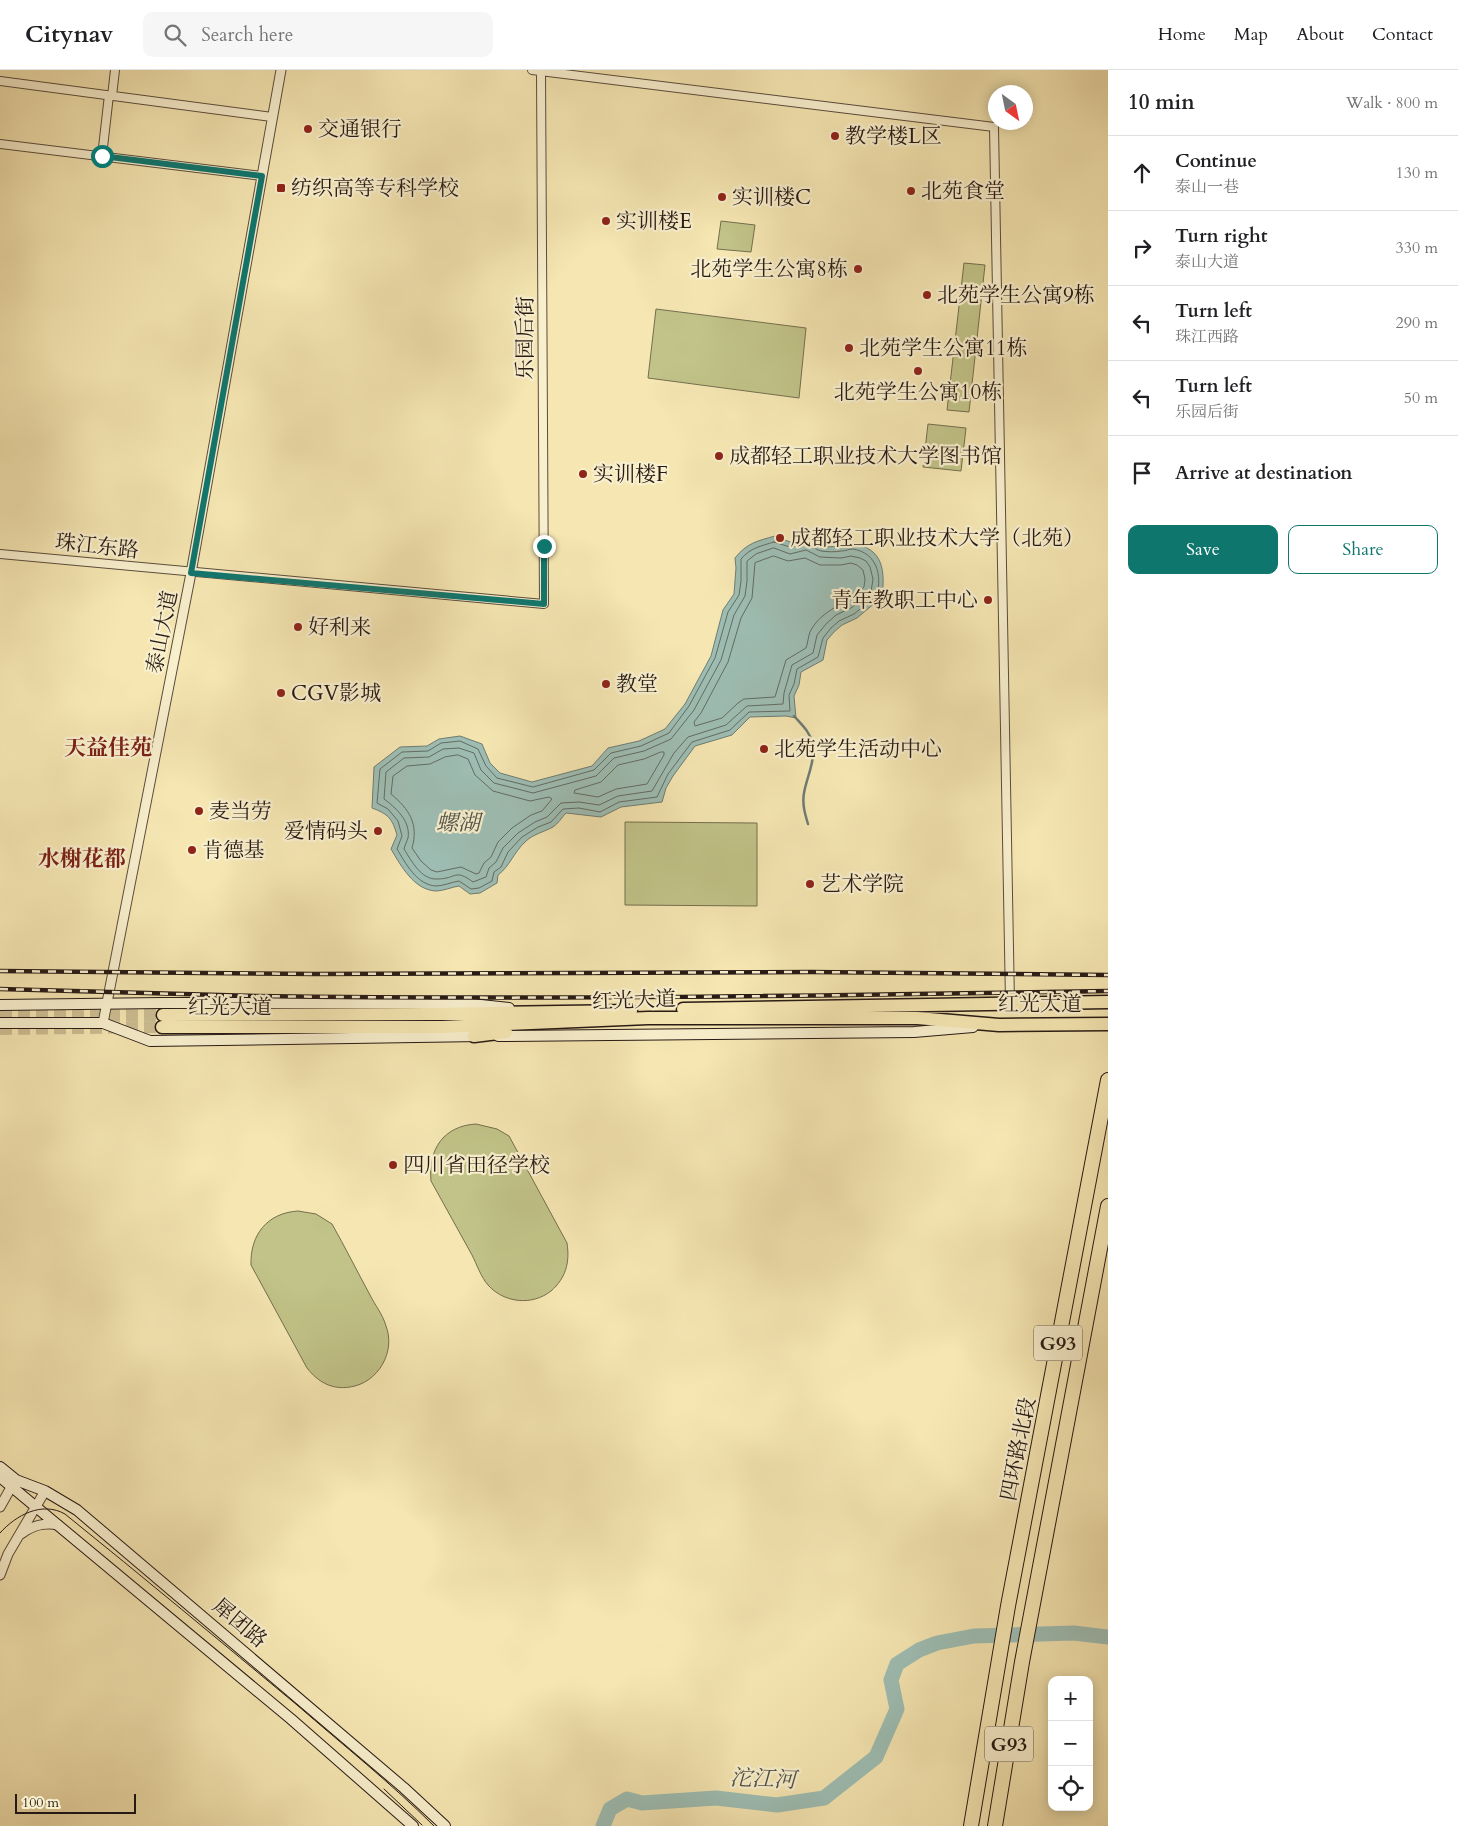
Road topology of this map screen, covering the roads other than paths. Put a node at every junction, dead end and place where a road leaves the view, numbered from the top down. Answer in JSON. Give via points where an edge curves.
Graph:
{"nodes":[{"id":1,"x":115,"y":70,"type":"edge"},
{"id":2,"x":281,"y":70,"type":"edge"},
{"id":3,"x":532,"y":70,"type":"edge"},
{"id":4,"x":542,"y":71,"type":"edge"},
{"id":5,"x":0,"y":81,"type":"edge"},
{"id":6,"x":110,"y":96,"type":"junction"},
{"id":7,"x":272,"y":117,"type":"junction"},
{"id":8,"x":0,"y":144,"type":"edge"},
{"id":9,"x":102,"y":156,"type":"junction"},
{"id":10,"x":262,"y":176,"type":"junction"},
{"id":11,"x":0,"y":554,"type":"edge"},
{"id":12,"x":191,"y":573,"type":"junction"},
{"id":13,"x":544,"y":604,"type":"joint"},
{"id":14,"x":1108,"y":1002,"type":"edge"},
{"id":15,"x":1010,"y":1003,"type":"junction"},
{"id":16,"x":107,"y":1004,"type":"junction"},
{"id":17,"x":0,"y":1005,"type":"edge"},
{"id":18,"x":552,"y":1012,"type":"junction"},
{"id":19,"x":573,"y":1022,"type":"junction"},
{"id":20,"x":0,"y":1023,"type":"edge"},
{"id":21,"x":103,"y":1023,"type":"junction"},
{"id":22,"x":1108,"y":1024,"type":"edge"},
{"id":23,"x":999,"y":1025,"type":"junction"},
{"id":24,"x":474,"y":1036,"type":"junction"},
{"id":25,"x":1108,"y":1080,"type":"edge"},
{"id":26,"x":1108,"y":1206,"type":"edge"},
{"id":27,"x":0,"y":1467,"type":"edge"},
{"id":28,"x":0,"y":1477,"type":"edge"},
{"id":29,"x":13,"y":1483,"type":"junction"},
{"id":30,"x":45,"y":1491,"type":"junction"},
{"id":31,"x":0,"y":1507,"type":"edge"},
{"id":32,"x":36,"y":1507,"type":"junction"},
{"id":33,"x":60,"y":1526,"type":"junction"},
{"id":34,"x":19,"y":1536,"type":"junction"},
{"id":35,"x":0,"y":1575,"type":"edge"},
{"id":36,"x":413,"y":1826,"type":"edge"},
{"id":37,"x":445,"y":1826,"type":"edge"},
{"id":38,"x":971,"y":1826,"type":"edge"},
{"id":39,"x":996,"y":1826,"type":"edge"}],
"edges":[{"from":1,"to":6,"type":"street"},
{"from":2,"to":7,"type":"street","name":"泰山大道"},
{"from":3,"to":4,"type":"street"},
{"from":4,"to":13,"type":"street","name":"乐园后街"},
{"from":4,"to":15,"type":"street","via":[[994,126]]},
{"from":5,"to":6,"type":"street"},
{"from":6,"to":7,"type":"street"},
{"from":6,"to":9,"type":"street"},
{"from":7,"to":10,"type":"street","name":"泰山大道"},
{"from":8,"to":9,"type":"street"},
{"from":9,"to":10,"type":"street"},
{"from":10,"to":12,"type":"street","name":"泰山大道"},
{"from":11,"to":12,"type":"street","name":"珠江东路"},
{"from":12,"to":13,"type":"street","name":"珠江东路"},
{"from":12,"to":16,"type":"street","name":"泰山大道"},
{"from":14,"to":15,"type":"highway","name":"红光大道"},
{"from":15,"to":18,"type":"highway","name":"红光大道"},
{"from":16,"to":17,"type":"main road"},
{"from":16,"to":18,"type":"main road","via":[[462,1004]]},
{"from":16,"to":21,"type":"street","name":"泰山大道"},
{"from":18,"to":19,"type":"highway","name":"红光大道","via":[[162,1021],[442,1027]]},
{"from":19,"to":23,"type":"highway","name":"红光大道","via":[[648,1018],[917,1018]]},
{"from":19,"to":24,"type":"highway"},
{"from":20,"to":21,"type":"main road"},
{"from":21,"to":24,"type":"main road","via":[[150,1041]]},
{"from":22,"to":23,"type":"highway","name":"红光大道"},
{"from":23,"to":24,"type":"main road","via":[[914,1032]]},
{"from":25,"to":38,"type":"highway","name":"四环路北段","number":"G93","via":[[1008,1606]]},
{"from":26,"to":39,"type":"highway","name":"四环路北段","number":"G93","via":[[1022,1662]]},
{"from":27,"to":29,"type":"main road","name":"犀团路"},
{"from":28,"to":29,"type":"main road","name":"犀团路"},
{"from":29,"to":30,"type":"main road","name":"犀团路"},
{"from":29,"to":31,"type":"street"},
{"from":29,"to":32,"type":"main road","name":"犀团路"},
{"from":30,"to":32,"type":"street"},
{"from":30,"to":37,"type":"main road","name":"犀团路","via":[[77,1510]]},
{"from":32,"to":33,"type":"main road","name":"犀团路"},
{"from":32,"to":34,"type":"street"},
{"from":33,"to":34,"type":"street","via":[[38,1524]]},
{"from":33,"to":36,"type":"main road","name":"犀团路"},
{"from":34,"to":35,"type":"street"}]}
